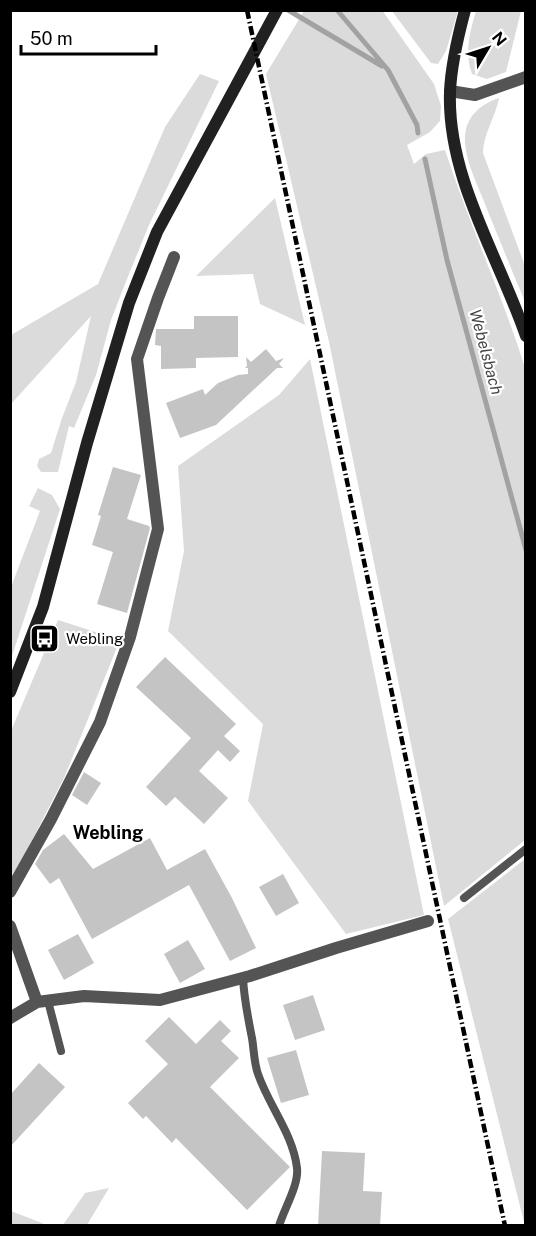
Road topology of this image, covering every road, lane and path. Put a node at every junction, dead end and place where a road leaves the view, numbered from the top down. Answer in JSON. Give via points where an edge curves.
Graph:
{"nodes":[{"id":1,"x":277,"y":10,"type":"edge"},
{"id":2,"x":465,"y":10,"type":"edge"},
{"id":3,"x":525,"y":77,"type":"edge"},
{"id":4,"x":450,"y":91,"type":"junction"},
{"id":5,"x":174,"y":257,"type":"dead end"},
{"id":6,"x":525,"y":336,"type":"edge"},
{"id":7,"x":10,"y":692,"type":"edge"},
{"id":8,"x":525,"y":849,"type":"edge"},
{"id":9,"x":10,"y":892,"type":"edge"},
{"id":10,"x":464,"y":898,"type":"dead end"},
{"id":11,"x":428,"y":921,"type":"dead end"},
{"id":12,"x":10,"y":926,"type":"edge"},
{"id":13,"x":243,"y":978,"type":"junction"},
{"id":14,"x":43,"y":1002,"type":"junction"},
{"id":15,"x":10,"y":1018,"type":"edge"},
{"id":16,"x":61,"y":1051,"type":"dead end"},
{"id":17,"x":279,"y":1226,"type":"edge"}],
"edges":[{"from":1,"to":7,"type":"main road","via":[[157,232],[129,303],[43,607]]},
{"from":2,"to":4,"type":"main road"},
{"from":3,"to":4,"type":"street","via":[[475,95]]},
{"from":4,"to":6,"type":"main road","via":[[453,129],[469,193]]},
{"from":5,"to":9,"type":"street","via":[[137,358],[159,529],[130,637],[100,722]]},
{"from":8,"to":10,"type":"lane"},
{"from":11,"to":13,"type":"street"},
{"from":12,"to":14,"type":"street"},
{"from":13,"to":14,"type":"street","via":[[160,1000],[84,996]]},
{"from":13,"to":17,"type":"lane","via":[[257,1073],[284,1130],[297,1171]]},
{"from":14,"to":15,"type":"street"},
{"from":14,"to":16,"type":"lane"}]}
